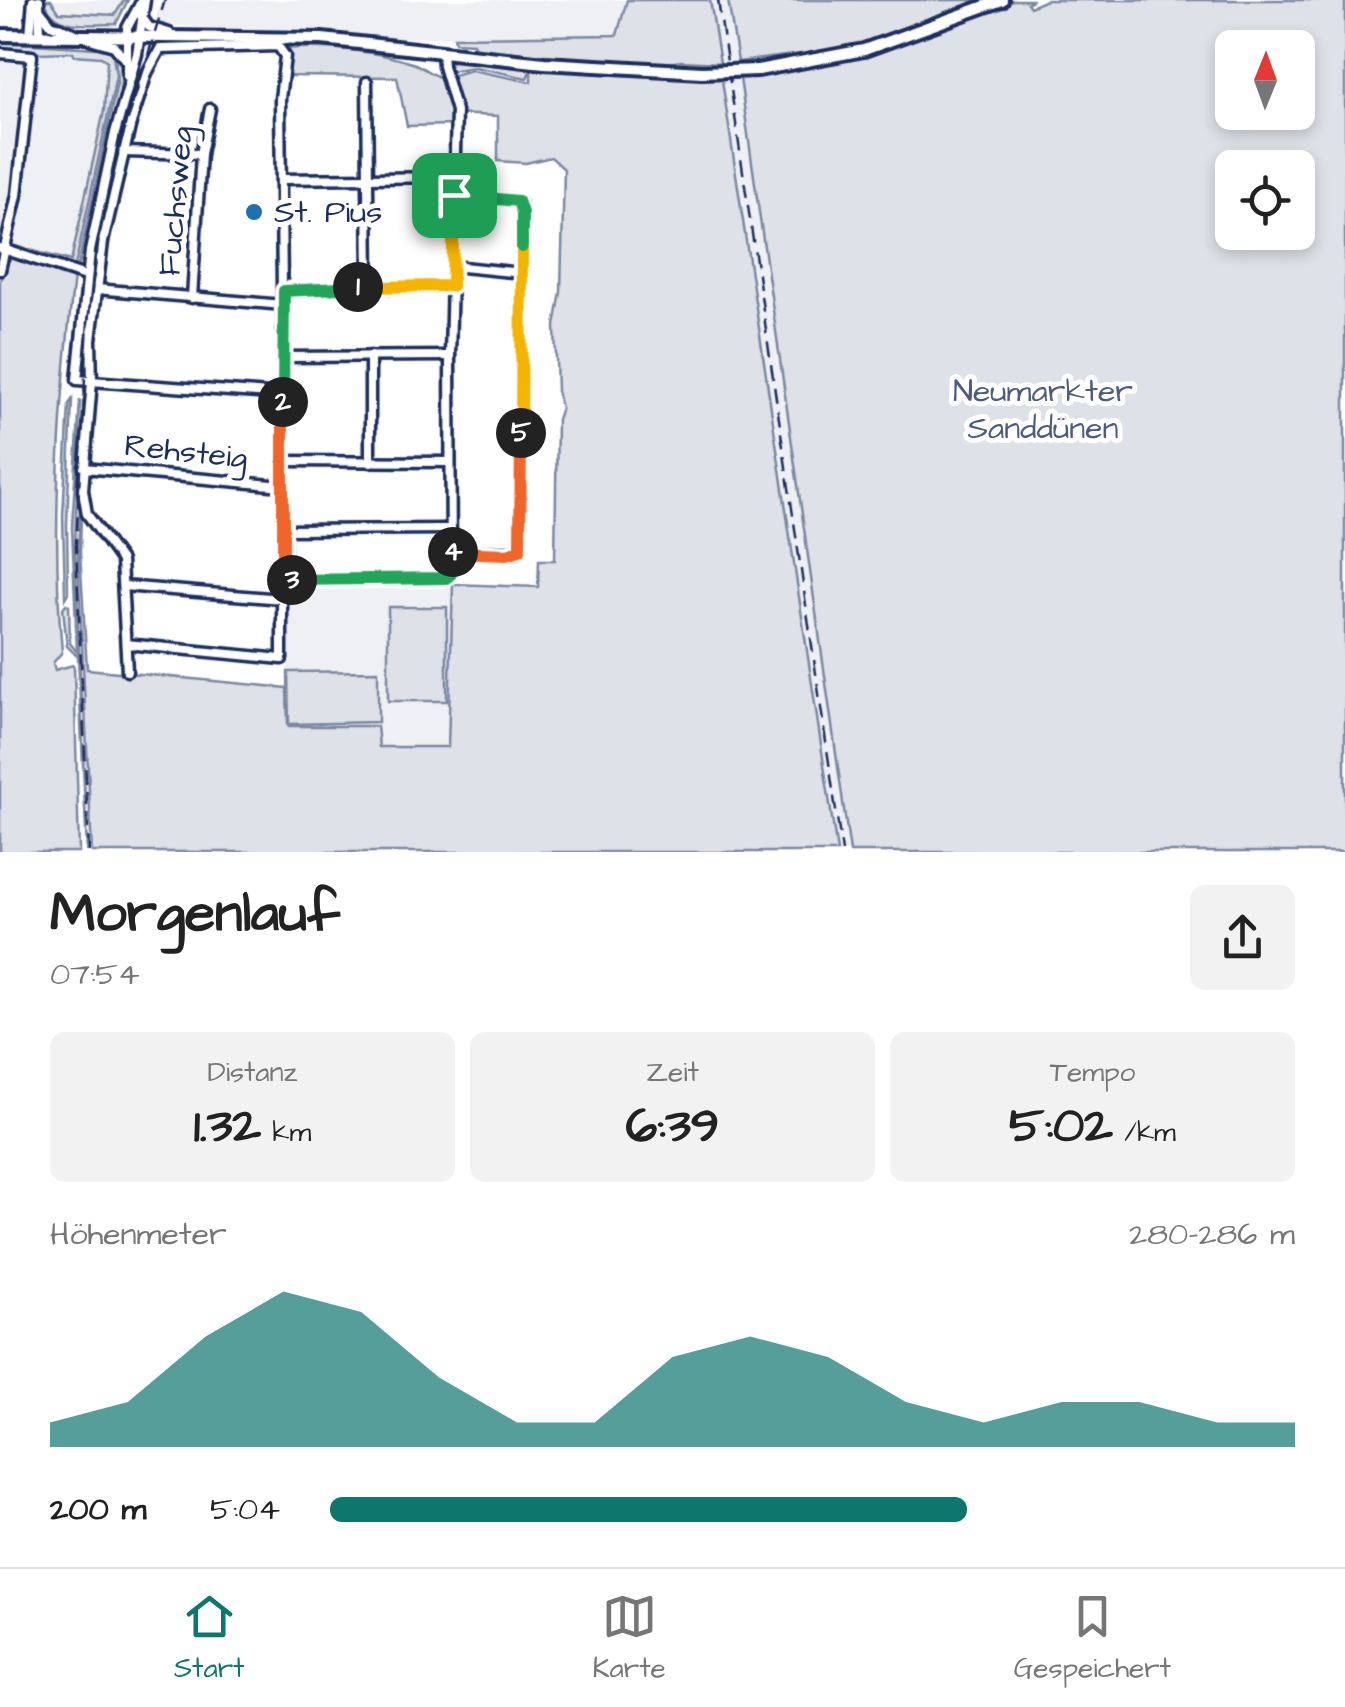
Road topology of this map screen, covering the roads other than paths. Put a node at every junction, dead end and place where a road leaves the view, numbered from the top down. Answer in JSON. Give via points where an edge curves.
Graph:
{"nodes":[{"id":1,"x":144,"y":0,"type":"edge"},
{"id":2,"x":1002,"y":0,"type":"edge"},
{"id":3,"x":38,"y":3,"type":"edge"},
{"id":4,"x":141,"y":16,"type":"junction"},
{"id":5,"x":0,"y":35,"type":"edge"},
{"id":6,"x":35,"y":35,"type":"junction"},
{"id":7,"x":82,"y":36,"type":"junction"},
{"id":8,"x":132,"y":37,"type":"junction"},
{"id":9,"x":187,"y":37,"type":"junction"},
{"id":10,"x":442,"y":52,"type":"junction"},
{"id":11,"x":0,"y":53,"type":"edge"},
{"id":12,"x":126,"y":62,"type":"junction"},
{"id":13,"x":367,"y":82,"type":"dead end"},
{"id":14,"x":126,"y":89,"type":"junction"},
{"id":15,"x":210,"y":109,"type":"dead end"},
{"id":16,"x":123,"y":152,"type":"junction"},
{"id":17,"x":201,"y":154,"type":"junction"},
{"id":18,"x":454,"y":177,"type":"junction"},
{"id":19,"x":368,"y":178,"type":"junction"},
{"id":20,"x":282,"y":179,"type":"junction"},
{"id":21,"x":454,"y":195,"type":"junction"},
{"id":22,"x":3,"y":249,"type":"edge"},
{"id":23,"x":452,"y":266,"type":"junction"},
{"id":24,"x":0,"y":270,"type":"edge"},
{"id":25,"x":522,"y":273,"type":"junction"},
{"id":26,"x":86,"y":276,"type":"junction"},
{"id":27,"x":370,"y":286,"type":"junction"},
{"id":28,"x":452,"y":286,"type":"junction"},
{"id":29,"x":96,"y":289,"type":"junction"},
{"id":30,"x":284,"y":291,"type":"junction"},
{"id":31,"x":192,"y":298,"type":"junction"},
{"id":32,"x":283,"y":305,"type":"junction"},
{"id":33,"x":370,"y":356,"type":"junction"},
{"id":34,"x":450,"y":356,"type":"junction"},
{"id":35,"x":284,"y":357,"type":"junction"},
{"id":36,"x":92,"y":381,"type":"junction"},
{"id":37,"x":282,"y":396,"type":"junction"},
{"id":38,"x":283,"y":461,"type":"junction"},
{"id":39,"x":370,"y":462,"type":"junction"},
{"id":40,"x":450,"y":462,"type":"junction"},
{"id":41,"x":84,"y":468,"type":"junction"},
{"id":42,"x":283,"y":486,"type":"junction"},
{"id":43,"x":451,"y":529,"type":"junction"},
{"id":44,"x":282,"y":530,"type":"junction"},
{"id":45,"x":451,"y":552,"type":"junction"},
{"id":46,"x":285,"y":580,"type":"junction"},
{"id":47,"x":124,"y":586,"type":"junction"},
{"id":48,"x":282,"y":599,"type":"junction"},
{"id":49,"x":126,"y":644,"type":"junction"},
{"id":50,"x":127,"y":671,"type":"dead end"}],
"edges":[{"from":1,"to":4,"type":"street"},
{"from":1,"to":8,"type":"street","via":[[130,16]]},
{"from":2,"to":10,"type":"main road","bridge":true,"via":[[864,50],[758,70],[544,63]]},
{"from":3,"to":6,"type":"street"},
{"from":3,"to":7,"type":"street","via":[[54,26]]},
{"from":4,"to":8,"type":"street"},
{"from":4,"to":9,"type":"street","via":[[152,29]]},
{"from":5,"to":6,"type":"main road"},
{"from":6,"to":7,"type":"main road"},
{"from":7,"to":8,"type":"main road"},
{"from":7,"to":12,"type":"street","via":[[112,45]]},
{"from":8,"to":9,"type":"main road"},
{"from":8,"to":12,"type":"street"},
{"from":8,"to":14,"type":"street","via":[[137,54]]},
{"from":9,"to":10,"type":"main road","via":[[322,38]]},
{"from":10,"to":18,"type":"street","via":[[456,107]]},
{"from":11,"to":22,"type":"street","via":[[32,56],[22,162]]},
{"from":12,"to":14,"type":"street"},
{"from":13,"to":19,"type":"street"},
{"from":14,"to":26,"type":"street"},
{"from":15,"to":17,"type":"street","name":"Fuchsweg"},
{"from":16,"to":17,"type":"street"},
{"from":16,"to":20,"type":"street","via":[[158,52],[272,45],[286,56]]},
{"from":16,"to":29,"type":"street"},
{"from":17,"to":31,"type":"street","name":"Fuchsweg"},
{"from":18,"to":19,"type":"street"},
{"from":18,"to":21,"type":"street"},
{"from":19,"to":20,"type":"street"},
{"from":19,"to":27,"type":"street"},
{"from":20,"to":30,"type":"street"},
{"from":21,"to":23,"type":"street"},
{"from":21,"to":25,"type":"street","via":[[520,204]]},
{"from":22,"to":24,"type":"street"},
{"from":22,"to":26,"type":"street"},
{"from":23,"to":25,"type":"street"},
{"from":23,"to":28,"type":"street"},
{"from":25,"to":45,"type":"street","via":[[520,546],[518,552]]},
{"from":26,"to":36,"type":"street","via":[[78,380]]},
{"from":27,"to":28,"type":"street"},
{"from":27,"to":30,"type":"street"},
{"from":28,"to":34,"type":"street"},
{"from":29,"to":31,"type":"street"},
{"from":29,"to":36,"type":"street"},
{"from":30,"to":32,"type":"street"},
{"from":31,"to":32,"type":"street"},
{"from":32,"to":35,"type":"street"},
{"from":33,"to":34,"type":"street"},
{"from":33,"to":35,"type":"street"},
{"from":33,"to":39,"type":"street"},
{"from":34,"to":40,"type":"street"},
{"from":35,"to":37,"type":"street"},
{"from":36,"to":37,"type":"street"},
{"from":36,"to":41,"type":"street"},
{"from":37,"to":38,"type":"street"},
{"from":38,"to":39,"type":"street"},
{"from":38,"to":42,"type":"street"},
{"from":39,"to":40,"type":"street"},
{"from":40,"to":43,"type":"street"},
{"from":41,"to":42,"type":"street","name":"Rehsteig"},
{"from":41,"to":47,"type":"street","via":[[86,511],[120,558]]},
{"from":42,"to":44,"type":"street"},
{"from":43,"to":44,"type":"street"},
{"from":43,"to":45,"type":"street"},
{"from":44,"to":46,"type":"street"},
{"from":45,"to":46,"type":"street","via":[[450,577]]},
{"from":46,"to":48,"type":"street"},
{"from":47,"to":48,"type":"street"},
{"from":47,"to":49,"type":"street"},
{"from":48,"to":49,"type":"street","via":[[282,658]]},
{"from":49,"to":50,"type":"street"}]}
